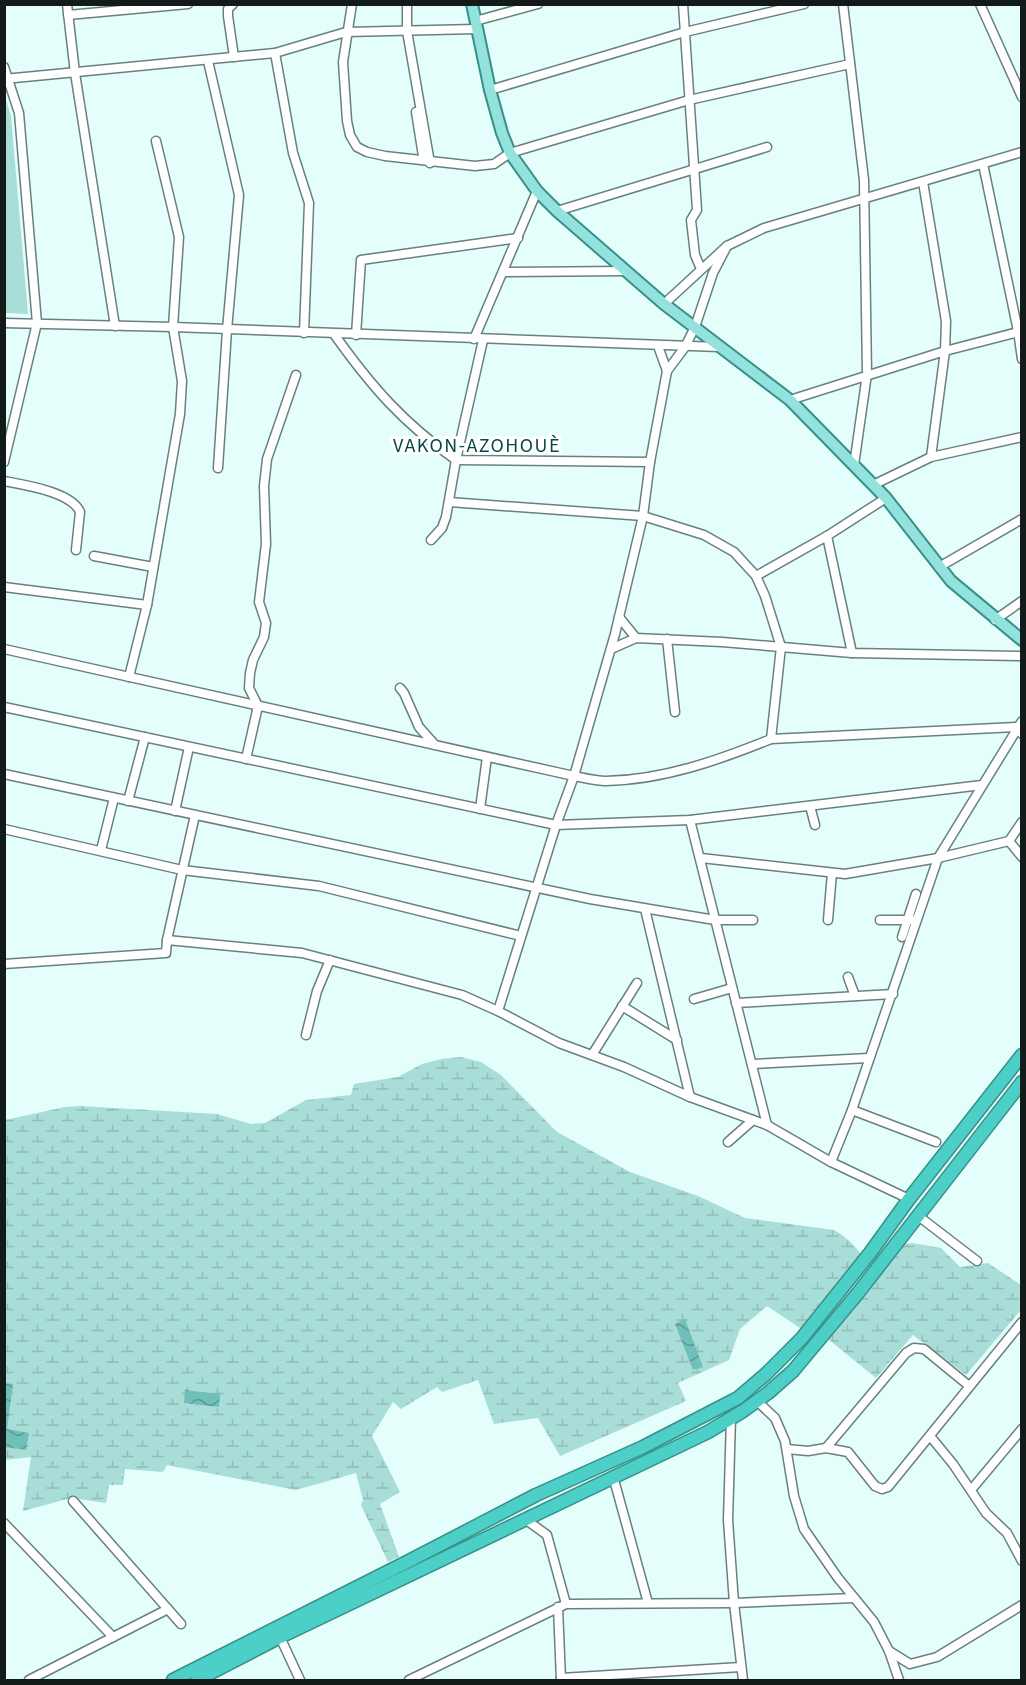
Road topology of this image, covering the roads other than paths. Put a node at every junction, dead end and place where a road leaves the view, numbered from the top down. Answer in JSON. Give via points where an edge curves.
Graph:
{"nodes":[{"id":1,"x":67,"y":4,"type":"edge"},
{"id":2,"x":188,"y":4,"type":"edge"},
{"id":3,"x":233,"y":4,"type":"edge"},
{"id":4,"x":352,"y":4,"type":"edge"},
{"id":5,"x":407,"y":4,"type":"edge"},
{"id":6,"x":472,"y":4,"type":"edge"},
{"id":7,"x":538,"y":4,"type":"edge"},
{"id":8,"x":683,"y":4,"type":"edge"},
{"id":9,"x":804,"y":4,"type":"edge"},
{"id":10,"x":843,"y":4,"type":"edge"},
{"id":11,"x":980,"y":4,"type":"edge"},
{"id":12,"x":142,"y":6,"type":"edge"},
{"id":13,"x":68,"y":15,"type":"junction"},
{"id":14,"x":476,"y":25,"type":"junction"},
{"id":15,"x":405,"y":31,"type":"junction"},
{"id":16,"x":346,"y":32,"type":"junction"},
{"id":17,"x":685,"y":32,"type":"junction"},
{"id":18,"x":275,"y":53,"type":"junction"},
{"id":19,"x":234,"y":57,"type":"junction"},
{"id":20,"x":208,"y":61,"type":"junction"},
{"id":21,"x":850,"y":64,"type":"junction"},
{"id":22,"x":4,"y":67,"type":"edge"},
{"id":23,"x":75,"y":73,"type":"junction"},
{"id":24,"x":7,"y":79,"type":"edge"},
{"id":25,"x":490,"y":90,"type":"junction"},
{"id":26,"x":1022,"y":97,"type":"edge"},
{"id":27,"x":689,"y":100,"type":"junction"},
{"id":28,"x":156,"y":141,"type":"dead end"},
{"id":29,"x":767,"y":147,"type":"dead end"},
{"id":30,"x":1022,"y":152,"type":"edge"},
{"id":31,"x":510,"y":153,"type":"junction"},
{"id":32,"x":427,"y":162,"type":"junction"},
{"id":33,"x":983,"y":164,"type":"junction"},
{"id":34,"x":695,"y":169,"type":"junction"},
{"id":35,"x":923,"y":182,"type":"junction"},
{"id":36,"x":537,"y":191,"type":"junction"},
{"id":37,"x":864,"y":199,"type":"junction"},
{"id":38,"x":557,"y":211,"type":"junction"},
{"id":39,"x":518,"y":238,"type":"junction"},
{"id":40,"x":727,"y":246,"type":"junction"},
{"id":41,"x":701,"y":269,"type":"junction"},
{"id":42,"x":626,"y":271,"type":"junction"},
{"id":43,"x":503,"y":272,"type":"junction"},
{"id":44,"x":664,"y":304,"type":"junction"},
{"id":45,"x":4,"y":323,"type":"edge"},
{"id":46,"x":37,"y":323,"type":"junction"},
{"id":47,"x":115,"y":326,"type":"junction"},
{"id":48,"x":173,"y":327,"type":"junction"},
{"id":49,"x":695,"y":327,"type":"junction"},
{"id":50,"x":227,"y":330,"type":"junction"},
{"id":51,"x":1020,"y":331,"type":"edge"},
{"id":52,"x":304,"y":333,"type":"junction"},
{"id":53,"x":334,"y":334,"type":"junction"},
{"id":54,"x":356,"y":335,"type":"junction"},
{"id":55,"x":478,"y":339,"type":"junction"},
{"id":56,"x":658,"y":346,"type":"junction"},
{"id":57,"x":685,"y":347,"type":"junction"},
{"id":58,"x":719,"y":347,"type":"junction"},
{"id":59,"x":945,"y":351,"type":"junction"},
{"id":60,"x":1022,"y":359,"type":"edge"},
{"id":61,"x":667,"y":371,"type":"junction"},
{"id":62,"x":867,"y":374,"type":"junction"},
{"id":63,"x":296,"y":375,"type":"dead end"},
{"id":64,"x":790,"y":400,"type":"junction"},
{"id":65,"x":1022,"y":437,"type":"edge"},
{"id":66,"x":931,"y":457,"type":"junction"},
{"id":67,"x":456,"y":460,"type":"junction"},
{"id":68,"x":4,"y":462,"type":"edge"},
{"id":69,"x":650,"y":462,"type":"junction"},
{"id":70,"x":854,"y":465,"type":"junction"},
{"id":71,"x":218,"y":468,"type":"dead end"},
{"id":72,"x":4,"y":481,"type":"edge"},
{"id":73,"x":873,"y":485,"type":"junction"},
{"id":74,"x":886,"y":498,"type":"junction"},
{"id":75,"x":449,"y":502,"type":"junction"},
{"id":76,"x":643,"y":516,"type":"junction"},
{"id":77,"x":1022,"y":519,"type":"edge"},
{"id":78,"x":827,"y":536,"type":"junction"},
{"id":79,"x":431,"y":540,"type":"dead end"},
{"id":80,"x":76,"y":550,"type":"dead end"},
{"id":81,"x":93,"y":556,"type":"dead end"},
{"id":82,"x":153,"y":567,"type":"junction"},
{"id":83,"x":939,"y":567,"type":"junction"},
{"id":84,"x":756,"y":576,"type":"junction"},
{"id":85,"x":4,"y":586,"type":"edge"},
{"id":86,"x":1022,"y":601,"type":"edge"},
{"id":87,"x":147,"y":605,"type":"junction"},
{"id":88,"x":619,"y":617,"type":"junction"},
{"id":89,"x":995,"y":620,"type":"junction"},
{"id":90,"x":636,"y":638,"type":"junction"},
{"id":91,"x":667,"y":639,"type":"junction"},
{"id":92,"x":1022,"y":640,"type":"edge"},
{"id":93,"x":781,"y":647,"type":"junction"},
{"id":94,"x":611,"y":649,"type":"junction"},
{"id":95,"x":4,"y":650,"type":"edge"},
{"id":96,"x":852,"y":653,"type":"junction"},
{"id":97,"x":1022,"y":656,"type":"edge"},
{"id":98,"x":129,"y":677,"type":"junction"},
{"id":99,"x":400,"y":688,"type":"dead end"},
{"id":100,"x":258,"y":706,"type":"junction"},
{"id":101,"x":4,"y":707,"type":"edge"},
{"id":102,"x":675,"y":712,"type":"dead end"},
{"id":103,"x":1020,"y":727,"type":"edge"},
{"id":104,"x":145,"y":737,"type":"junction"},
{"id":105,"x":771,"y":739,"type":"junction"},
{"id":106,"x":435,"y":745,"type":"junction"},
{"id":107,"x":189,"y":747,"type":"junction"},
{"id":108,"x":487,"y":757,"type":"junction"},
{"id":109,"x":246,"y":759,"type":"junction"},
{"id":110,"x":4,"y":774,"type":"edge"},
{"id":111,"x":574,"y":776,"type":"junction"},
{"id":112,"x":982,"y":785,"type":"junction"},
{"id":113,"x":114,"y":798,"type":"junction"},
{"id":114,"x":128,"y":801,"type":"junction"},
{"id":115,"x":810,"y":806,"type":"junction"},
{"id":116,"x":480,"y":809,"type":"junction"},
{"id":117,"x":175,"y":811,"type":"junction"},
{"id":118,"x":195,"y":815,"type":"junction"},
{"id":119,"x":690,"y":820,"type":"junction"},
{"id":120,"x":1022,"y":822,"type":"edge"},
{"id":121,"x":556,"y":825,"type":"junction"},
{"id":122,"x":815,"y":825,"type":"dead end"},
{"id":123,"x":4,"y":829,"type":"edge"},
{"id":124,"x":1009,"y":841,"type":"junction"},
{"id":125,"x":101,"y":850,"type":"junction"},
{"id":126,"x":1022,"y":856,"type":"edge"},
{"id":127,"x":701,"y":858,"type":"junction"},
{"id":128,"x":938,"y":858,"type":"junction"},
{"id":129,"x":183,"y":870,"type":"junction"},
{"id":130,"x":832,"y":873,"type":"junction"},
{"id":131,"x":536,"y":888,"type":"junction"},
{"id":132,"x":916,"y":894,"type":"dead end"},
{"id":133,"x":645,"y":909,"type":"junction"},
{"id":134,"x":715,"y":920,"type":"junction"},
{"id":135,"x":753,"y":920,"type":"dead end"},
{"id":136,"x":828,"y":920,"type":"dead end"},
{"id":137,"x":880,"y":920,"type":"dead end"},
{"id":138,"x":912,"y":920,"type":"junction"},
{"id":139,"x":521,"y":936,"type":"junction"},
{"id":140,"x":902,"y":937,"type":"dead end"},
{"id":141,"x":167,"y":940,"type":"junction"},
{"id":142,"x":330,"y":960,"type":"junction"},
{"id":143,"x":4,"y":964,"type":"edge"},
{"id":144,"x":848,"y":977,"type":"dead end"},
{"id":145,"x":637,"y":983,"type":"dead end"},
{"id":146,"x":732,"y":988,"type":"junction"},
{"id":147,"x":893,"y":994,"type":"junction"},
{"id":148,"x":855,"y":996,"type":"junction"},
{"id":149,"x":694,"y":999,"type":"dead end"},
{"id":150,"x":736,"y":1003,"type":"junction"},
{"id":151,"x":622,"y":1006,"type":"junction"},
{"id":152,"x":498,"y":1011,"type":"junction"},
{"id":153,"x":306,"y":1035,"type":"dead end"},
{"id":154,"x":676,"y":1040,"type":"junction"},
{"id":155,"x":592,"y":1055,"type":"junction"},
{"id":156,"x":1022,"y":1055,"type":"edge"},
{"id":157,"x":869,"y":1058,"type":"junction"},
{"id":158,"x":752,"y":1064,"type":"junction"},
{"id":159,"x":1022,"y":1082,"type":"edge"},
{"id":160,"x":690,"y":1096,"type":"junction"},
{"id":161,"x":852,"y":1110,"type":"junction"},
{"id":162,"x":753,"y":1120,"type":"junction"},
{"id":163,"x":767,"y":1125,"type":"junction"},
{"id":164,"x":728,"y":1142,"type":"dead end"},
{"id":165,"x":936,"y":1142,"type":"dead end"},
{"id":166,"x":831,"y":1161,"type":"junction"},
{"id":167,"x":909,"y":1199,"type":"junction"},
{"id":168,"x":917,"y":1215,"type":"junction"},
{"id":169,"x":977,"y":1262,"type":"dead end"},
{"id":170,"x":1022,"y":1322,"type":"edge"},
{"id":171,"x":968,"y":1385,"type":"junction"},
{"id":172,"x":758,"y":1401,"type":"junction"},
{"id":173,"x":731,"y":1418,"type":"junction"},
{"id":174,"x":1022,"y":1429,"type":"edge"},
{"id":175,"x":930,"y":1436,"type":"junction"},
{"id":176,"x":826,"y":1448,"type":"junction"},
{"id":177,"x":787,"y":1449,"type":"junction"},
{"id":178,"x":613,"y":1476,"type":"junction"},
{"id":179,"x":971,"y":1490,"type":"junction"},
{"id":180,"x":73,"y":1501,"type":"dead end"},
{"id":181,"x":525,"y":1519,"type":"junction"},
{"id":182,"x":4,"y":1523,"type":"edge"},
{"id":183,"x":1022,"y":1539,"type":"edge"},
{"id":184,"x":1015,"y":1547,"type":"junction"},
{"id":185,"x":1022,"y":1561,"type":"edge"},
{"id":186,"x":854,"y":1598,"type":"junction"},
{"id":187,"x":648,"y":1603,"type":"junction"},
{"id":188,"x":734,"y":1603,"type":"junction"},
{"id":189,"x":562,"y":1605,"type":"junction"},
{"id":190,"x":1022,"y":1605,"type":"edge"},
{"id":191,"x":168,"y":1609,"type":"junction"},
{"id":192,"x":181,"y":1624,"type":"dead end"},
{"id":193,"x":113,"y":1637,"type":"junction"},
{"id":194,"x":280,"y":1637,"type":"junction"},
{"id":195,"x":889,"y":1652,"type":"junction"},
{"id":196,"x":741,"y":1667,"type":"junction"},
{"id":197,"x":561,"y":1679,"type":"edge"},
{"id":198,"x":29,"y":1680,"type":"edge"},
{"id":199,"x":173,"y":1680,"type":"edge"},
{"id":200,"x":197,"y":1680,"type":"edge"},
{"id":201,"x":300,"y":1680,"type":"edge"},
{"id":202,"x":409,"y":1680,"type":"edge"},
{"id":203,"x":743,"y":1680,"type":"edge"},
{"id":204,"x":899,"y":1680,"type":"edge"}],
"edges":[{"from":1,"to":13,"type":"street"},
{"from":2,"to":12,"type":"street"},
{"from":3,"to":19,"type":"street","via":[[228,16]]},
{"from":4,"to":16,"type":"street"},
{"from":5,"to":15,"type":"street"},
{"from":6,"to":14,"type":"main road"},
{"from":7,"to":14,"type":"street"},
{"from":8,"to":17,"type":"street"},
{"from":9,"to":17,"type":"street"},
{"from":10,"to":21,"type":"street"},
{"from":11,"to":26,"type":"street"},
{"from":12,"to":13,"type":"street"},
{"from":13,"to":23,"type":"street"},
{"from":14,"to":15,"type":"street"},
{"from":14,"to":25,"type":"main road"},
{"from":15,"to":16,"type":"street"},
{"from":15,"to":32,"type":"street"},
{"from":16,"to":18,"type":"street"},
{"from":16,"to":32,"type":"street","via":[[343,62],[347,121],[357,147]]},
{"from":17,"to":25,"type":"street"},
{"from":17,"to":27,"type":"street"},
{"from":18,"to":19,"type":"street"},
{"from":18,"to":52,"type":"street","via":[[293,153],[309,203]]},
{"from":19,"to":20,"type":"street"},
{"from":20,"to":23,"type":"street"},
{"from":20,"to":50,"type":"street","via":[[239,195]]},
{"from":21,"to":27,"type":"street"},
{"from":21,"to":37,"type":"street"},
{"from":22,"to":24,"type":"street"},
{"from":23,"to":24,"type":"street"},
{"from":23,"to":47,"type":"street"},
{"from":24,"to":46,"type":"street","via":[[19,113]]},
{"from":25,"to":31,"type":"main road"},
{"from":27,"to":31,"type":"street"},
{"from":27,"to":34,"type":"street"},
{"from":28,"to":48,"type":"street","via":[[179,237]]},
{"from":29,"to":34,"type":"street"},
{"from":30,"to":33,"type":"street"},
{"from":31,"to":32,"type":"street","via":[[485,166]]},
{"from":31,"to":36,"type":"main road"},
{"from":33,"to":35,"type":"street"},
{"from":33,"to":51,"type":"street"},
{"from":34,"to":38,"type":"street"},
{"from":34,"to":41,"type":"street","via":[[697,210],[691,220],[695,255]]},
{"from":35,"to":37,"type":"street"},
{"from":35,"to":59,"type":"street","via":[[946,321]]},
{"from":36,"to":38,"type":"main road"},
{"from":36,"to":39,"type":"street"},
{"from":37,"to":40,"type":"street","via":[[764,228]]},
{"from":37,"to":62,"type":"street"},
{"from":38,"to":42,"type":"main road"},
{"from":39,"to":43,"type":"street"},
{"from":39,"to":54,"type":"street","via":[[361,260]]},
{"from":40,"to":41,"type":"street"},
{"from":40,"to":49,"type":"street","via":[[713,273]]},
{"from":41,"to":44,"type":"street"},
{"from":42,"to":43,"type":"street"},
{"from":42,"to":44,"type":"main road"},
{"from":43,"to":55,"type":"street"},
{"from":44,"to":49,"type":"main road"},
{"from":45,"to":46,"type":"street"},
{"from":46,"to":47,"type":"street"},
{"from":46,"to":68,"type":"street"},
{"from":47,"to":48,"type":"street"},
{"from":48,"to":50,"type":"street"},
{"from":48,"to":82,"type":"street","via":[[182,381],[180,414]]},
{"from":49,"to":57,"type":"street"},
{"from":49,"to":58,"type":"main road"},
{"from":50,"to":52,"type":"street"},
{"from":50,"to":71,"type":"street"},
{"from":51,"to":59,"type":"street"},
{"from":51,"to":60,"type":"street"},
{"from":52,"to":53,"type":"street"},
{"from":53,"to":54,"type":"street"},
{"from":53,"to":67,"type":"street","via":[[367,380],[405,420]]},
{"from":54,"to":55,"type":"street"},
{"from":55,"to":56,"type":"street"},
{"from":55,"to":67,"type":"street"},
{"from":56,"to":57,"type":"street"},
{"from":56,"to":61,"type":"street"},
{"from":57,"to":58,"type":"street"},
{"from":57,"to":61,"type":"street"},
{"from":58,"to":64,"type":"main road"},
{"from":59,"to":62,"type":"street"},
{"from":59,"to":66,"type":"street"},
{"from":61,"to":69,"type":"street"},
{"from":62,"to":64,"type":"street"},
{"from":62,"to":70,"type":"street"},
{"from":63,"to":100,"type":"street","via":[[267,459],[266,544],[259,602],[266,623],[253,660],[249,688]]},
{"from":64,"to":70,"type":"main road"},
{"from":65,"to":66,"type":"street"},
{"from":66,"to":73,"type":"street"},
{"from":67,"to":69,"type":"street"},
{"from":67,"to":75,"type":"street"},
{"from":69,"to":76,"type":"street"},
{"from":70,"to":73,"type":"main road"},
{"from":72,"to":80,"type":"street","via":[[55,493],[78,506]]},
{"from":73,"to":74,"type":"main road"},
{"from":74,"to":78,"type":"street"},
{"from":74,"to":83,"type":"main road"},
{"from":75,"to":76,"type":"street"},
{"from":75,"to":79,"type":"street","via":[[442,528]]},
{"from":76,"to":84,"type":"street","via":[[704,534],[734,552]]},
{"from":76,"to":88,"type":"street"},
{"from":77,"to":83,"type":"street"},
{"from":78,"to":84,"type":"street"},
{"from":78,"to":96,"type":"street"},
{"from":81,"to":82,"type":"street"},
{"from":82,"to":87,"type":"street"},
{"from":83,"to":89,"type":"main road"},
{"from":84,"to":93,"type":"street"},
{"from":85,"to":87,"type":"street"},
{"from":86,"to":89,"type":"street"},
{"from":87,"to":98,"type":"street"},
{"from":88,"to":90,"type":"street"},
{"from":88,"to":94,"type":"street"},
{"from":89,"to":92,"type":"main road"},
{"from":90,"to":91,"type":"street"},
{"from":90,"to":94,"type":"street"},
{"from":91,"to":93,"type":"street"},
{"from":91,"to":102,"type":"street"},
{"from":93,"to":96,"type":"street"},
{"from":93,"to":105,"type":"street"},
{"from":94,"to":111,"type":"street"},
{"from":95,"to":98,"type":"street"},
{"from":96,"to":97,"type":"street"},
{"from":98,"to":100,"type":"street"},
{"from":99,"to":106,"type":"street","via":[[419,727]]},
{"from":100,"to":106,"type":"street"},
{"from":100,"to":109,"type":"street"},
{"from":101,"to":104,"type":"street"},
{"from":103,"to":105,"type":"street"},
{"from":103,"to":112,"type":"street"},
{"from":104,"to":107,"type":"street"},
{"from":104,"to":114,"type":"street"},
{"from":105,"to":111,"type":"street","via":[[676,771],[634,779],[604,781]]},
{"from":106,"to":108,"type":"street"},
{"from":107,"to":109,"type":"street"},
{"from":107,"to":117,"type":"street"},
{"from":108,"to":111,"type":"street"},
{"from":108,"to":116,"type":"street"},
{"from":109,"to":116,"type":"street"},
{"from":110,"to":113,"type":"street"},
{"from":111,"to":121,"type":"street"},
{"from":112,"to":115,"type":"street"},
{"from":112,"to":128,"type":"street"},
{"from":113,"to":114,"type":"street"},
{"from":113,"to":125,"type":"street"},
{"from":114,"to":117,"type":"street"},
{"from":115,"to":119,"type":"street"},
{"from":115,"to":122,"type":"street"},
{"from":116,"to":121,"type":"street"},
{"from":117,"to":118,"type":"street"},
{"from":118,"to":129,"type":"street"},
{"from":118,"to":131,"type":"street"},
{"from":119,"to":121,"type":"street"},
{"from":119,"to":127,"type":"street"},
{"from":120,"to":124,"type":"street"},
{"from":121,"to":131,"type":"street"},
{"from":123,"to":125,"type":"street"},
{"from":124,"to":126,"type":"street"},
{"from":124,"to":128,"type":"street"},
{"from":125,"to":129,"type":"street"},
{"from":127,"to":130,"type":"street"},
{"from":127,"to":134,"type":"street"},
{"from":128,"to":130,"type":"street"},
{"from":128,"to":138,"type":"street"},
{"from":129,"to":139,"type":"street","via":[[319,886]]},
{"from":129,"to":141,"type":"street"},
{"from":130,"to":136,"type":"street"},
{"from":131,"to":133,"type":"street"},
{"from":131,"to":139,"type":"street"},
{"from":132,"to":138,"type":"street"},
{"from":133,"to":134,"type":"street"},
{"from":133,"to":154,"type":"street"},
{"from":134,"to":135,"type":"street"},
{"from":134,"to":146,"type":"street"},
{"from":137,"to":138,"type":"street"},
{"from":138,"to":140,"type":"street"},
{"from":138,"to":147,"type":"street"},
{"from":139,"to":152,"type":"street"},
{"from":141,"to":142,"type":"street","via":[[302,953]]},
{"from":141,"to":143,"type":"street","via":[[166,953]]},
{"from":142,"to":152,"type":"street","via":[[462,995]]},
{"from":142,"to":153,"type":"street"},
{"from":144,"to":148,"type":"street"},
{"from":145,"to":151,"type":"street"},
{"from":146,"to":149,"type":"street"},
{"from":146,"to":150,"type":"street"},
{"from":147,"to":148,"type":"street"},
{"from":147,"to":157,"type":"street"},
{"from":148,"to":150,"type":"street"},
{"from":150,"to":158,"type":"street"},
{"from":151,"to":154,"type":"street"},
{"from":151,"to":155,"type":"street"},
{"from":152,"to":155,"type":"street","via":[[559,1043]]},
{"from":154,"to":160,"type":"street"},
{"from":155,"to":160,"type":"street"},
{"from":156,"to":167,"type":"highway"},
{"from":157,"to":158,"type":"street"},
{"from":157,"to":161,"type":"street"},
{"from":158,"to":163,"type":"street"},
{"from":159,"to":168,"type":"highway"},
{"from":160,"to":162,"type":"street"},
{"from":161,"to":165,"type":"street"},
{"from":161,"to":166,"type":"street"},
{"from":162,"to":163,"type":"street"},
{"from":162,"to":164,"type":"street"},
{"from":163,"to":166,"type":"street"},
{"from":166,"to":167,"type":"street"},
{"from":167,"to":199,"type":"highway","via":[[801,1338],[738,1398],[536,1495]]},
{"from":168,"to":169,"type":"street"},
{"from":168,"to":172,"type":"highway","via":[[799,1363]]},
{"from":170,"to":171,"type":"street"},
{"from":171,"to":175,"type":"street"},
{"from":171,"to":176,"type":"street","via":[[924,1349],[914,1348]]},
{"from":172,"to":173,"type":"highway"},
{"from":172,"to":177,"type":"street","via":[[775,1418]]},
{"from":173,"to":178,"type":"highway"},
{"from":173,"to":188,"type":"street","via":[[728,1520]]},
{"from":174,"to":179,"type":"street"},
{"from":175,"to":176,"type":"street","via":[[888,1487],[882,1489],[869,1480],[850,1454]]},
{"from":175,"to":179,"type":"street"},
{"from":176,"to":177,"type":"street"},
{"from":177,"to":186,"type":"street","via":[[804,1529]]},
{"from":178,"to":181,"type":"highway"},
{"from":178,"to":187,"type":"street"},
{"from":179,"to":184,"type":"street"},
{"from":180,"to":191,"type":"street"},
{"from":181,"to":189,"type":"street","via":[[547,1535]]},
{"from":181,"to":194,"type":"highway"},
{"from":182,"to":193,"type":"street"},
{"from":183,"to":184,"type":"street"},
{"from":184,"to":185,"type":"street"},
{"from":186,"to":188,"type":"street"},
{"from":186,"to":195,"type":"street","via":[[874,1622]]},
{"from":187,"to":188,"type":"street"},
{"from":187,"to":189,"type":"street"},
{"from":188,"to":196,"type":"street"},
{"from":189,"to":197,"type":"street"},
{"from":189,"to":202,"type":"street"},
{"from":190,"to":195,"type":"street","via":[[937,1657],[910,1664]]},
{"from":191,"to":192,"type":"street"},
{"from":191,"to":193,"type":"street"},
{"from":193,"to":198,"type":"street"},
{"from":194,"to":200,"type":"highway"},
{"from":194,"to":201,"type":"street"},
{"from":195,"to":204,"type":"street"},
{"from":196,"to":197,"type":"street"},
{"from":196,"to":203,"type":"street"}]}
